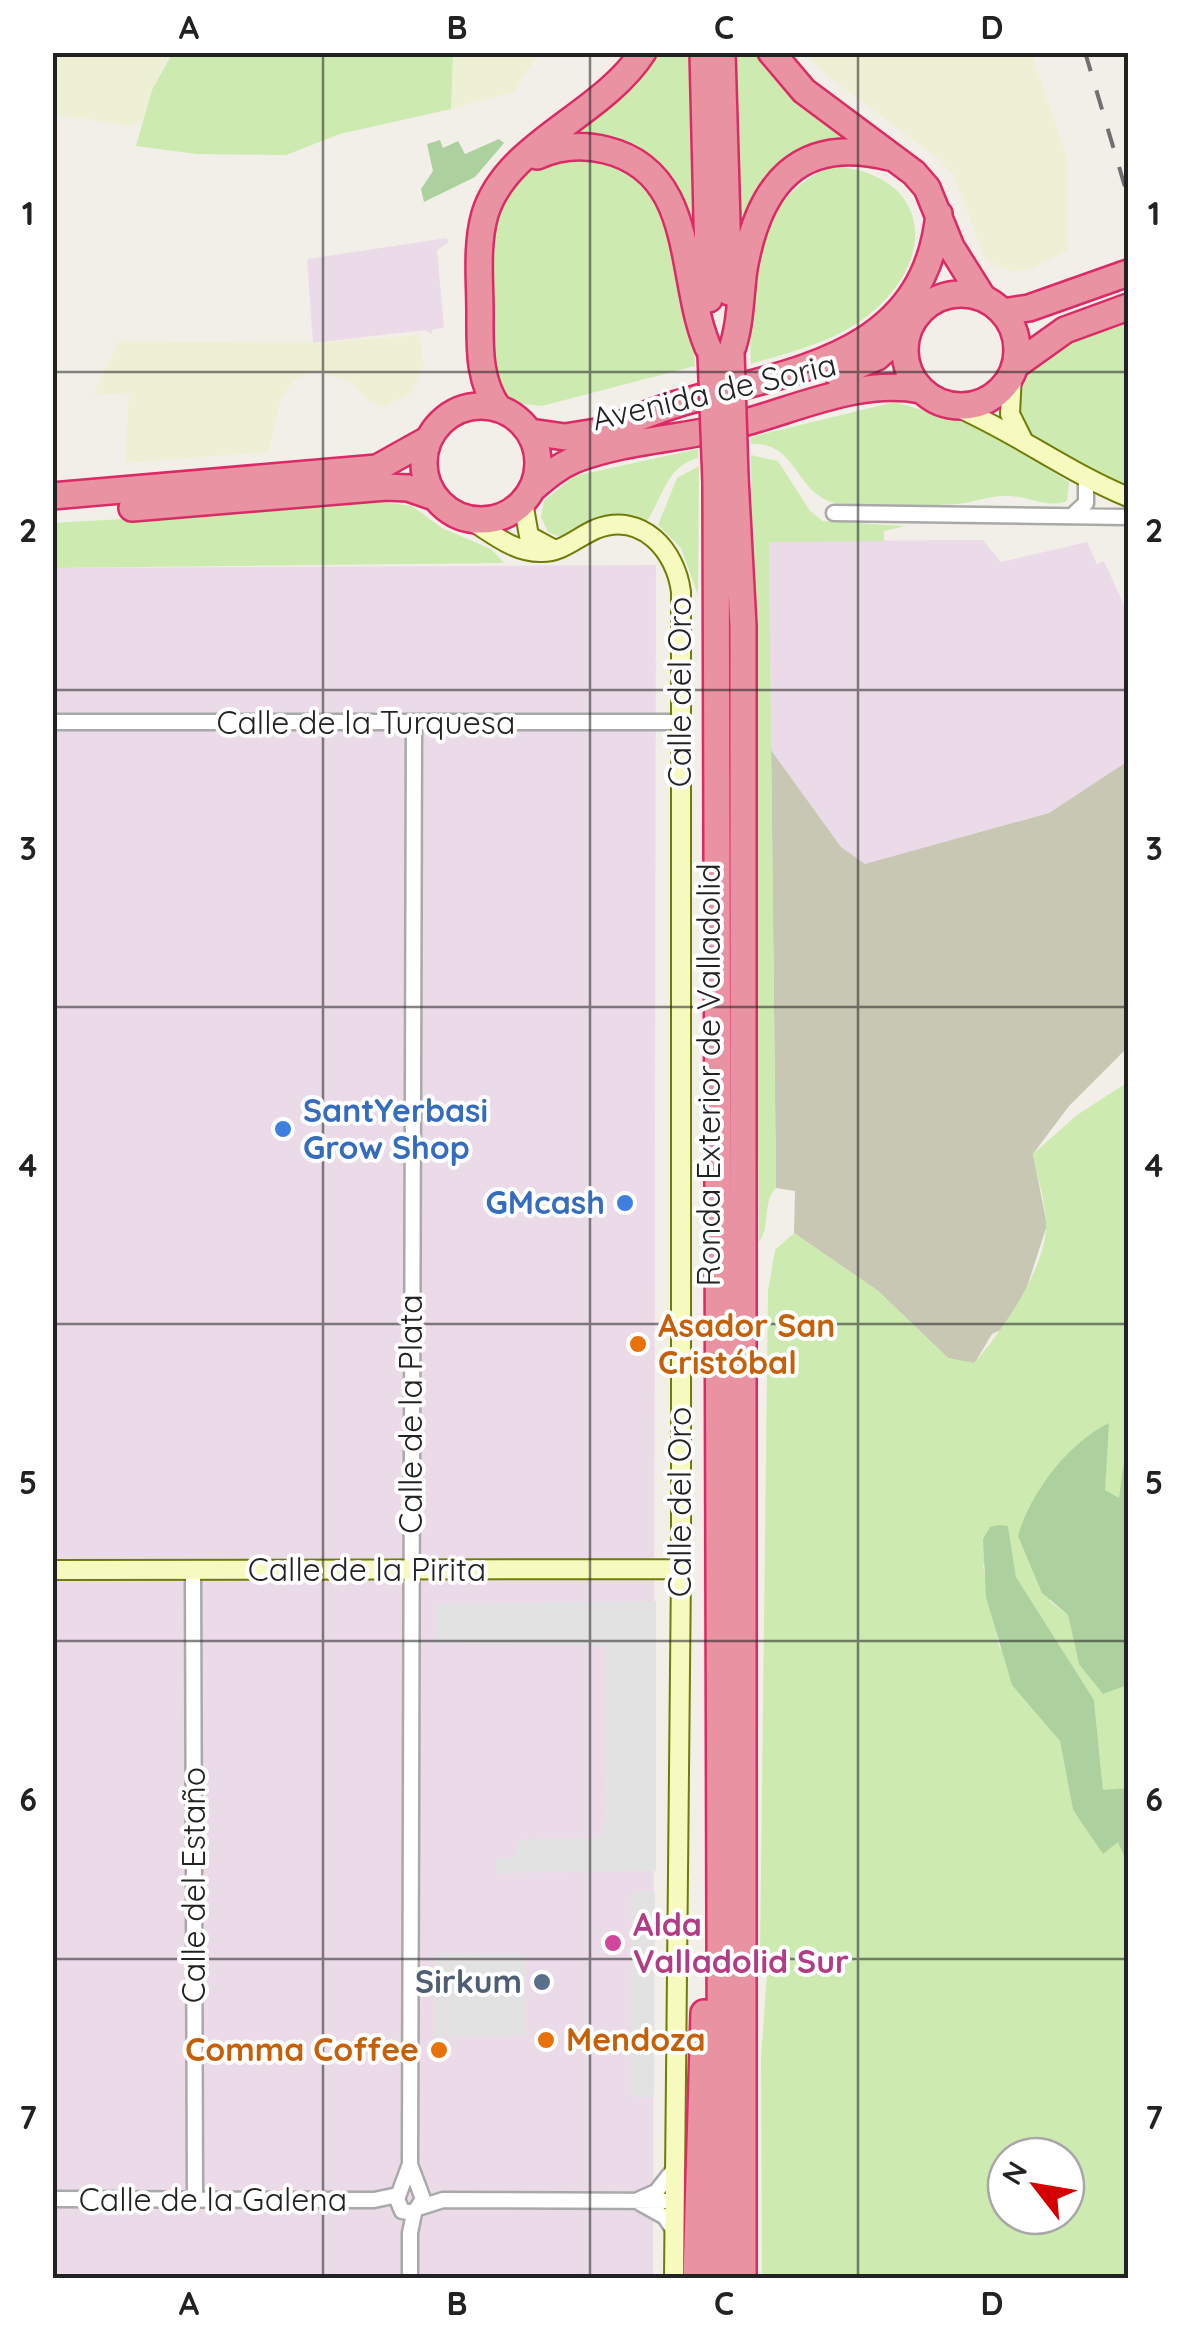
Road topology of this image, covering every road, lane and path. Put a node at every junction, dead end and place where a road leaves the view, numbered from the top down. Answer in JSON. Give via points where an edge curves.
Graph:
{"nodes":[{"id":1,"x":643,"y":52,"type":"edge"},
{"id":2,"x":702,"y":52,"type":"edge"},
{"id":3,"x":722,"y":52,"type":"edge"},
{"id":4,"x":770,"y":52,"type":"edge"},
{"id":5,"x":894,"y":158,"type":"junction"},
{"id":6,"x":511,"y":171,"type":"junction"},
{"id":7,"x":938,"y":214,"type":"junction"},
{"id":8,"x":951,"y":247,"type":"junction"},
{"id":9,"x":1128,"y":272,"type":"edge"},
{"id":10,"x":944,"y":297,"type":"junction"},
{"id":11,"x":992,"y":305,"type":"junction"},
{"id":12,"x":1128,"y":307,"type":"edge"},
{"id":13,"x":909,"y":329,"type":"junction"},
{"id":14,"x":480,"y":350,"type":"junction"},
{"id":15,"x":720,"y":353,"type":"junction"},
{"id":16,"x":1014,"y":370,"type":"junction"},
{"id":17,"x":921,"y":390,"type":"junction"},
{"id":18,"x":954,"y":406,"type":"junction"},
{"id":19,"x":499,"y":408,"type":"junction"},
{"id":20,"x":451,"y":414,"type":"junction"},
{"id":21,"x":530,"y":432,"type":"junction"},
{"id":22,"x":598,"y":433,"type":"junction"},
{"id":23,"x":429,"y":438,"type":"junction"},
{"id":24,"x":1023,"y":440,"type":"junction"},
{"id":25,"x":1086,"y":480,"type":"junction"},
{"id":26,"x":52,"y":496,"type":"edge"},
{"id":27,"x":527,"y":496,"type":"junction"},
{"id":28,"x":434,"y":497,"type":"junction"},
{"id":29,"x":1128,"y":497,"type":"edge"},
{"id":30,"x":52,"y":512,"type":"edge"},
{"id":31,"x":834,"y":513,"type":"dead end"},
{"id":32,"x":1076,"y":514,"type":"junction"},
{"id":33,"x":1128,"y":518,"type":"edge"},
{"id":34,"x":470,"y":520,"type":"junction"},
{"id":35,"x":558,"y":549,"type":"junction"},
{"id":36,"x":52,"y":722,"type":"edge"},
{"id":37,"x":680,"y":722,"type":"junction"},
{"id":38,"x":414,"y":723,"type":"junction"},
{"id":39,"x":730,"y":1282,"type":"junction"},
{"id":40,"x":681,"y":1569,"type":"junction"},
{"id":41,"x":52,"y":1570,"type":"edge"},
{"id":42,"x":193,"y":1570,"type":"junction"},
{"id":43,"x":411,"y":1571,"type":"junction"},
{"id":44,"x":720,"y":1839,"type":"junction"},
{"id":45,"x":675,"y":2168,"type":"junction"},
{"id":46,"x":52,"y":2199,"type":"edge"},
{"id":47,"x":195,"y":2200,"type":"junction"},
{"id":48,"x":409,"y":2200,"type":"junction"},
{"id":49,"x":635,"y":2201,"type":"junction"},
{"id":50,"x":674,"y":2201,"type":"junction"},
{"id":51,"x":674,"y":2231,"type":"junction"},
{"id":52,"x":410,"y":2278,"type":"edge"},
{"id":53,"x":674,"y":2278,"type":"edge"},
{"id":54,"x":696,"y":2278,"type":"edge"},
{"id":55,"x":721,"y":2278,"type":"edge"},
{"id":56,"x":746,"y":2278,"type":"edge"}],
"edges":[{"from":1,"to":6,"type":"highway","via":[[603,99]]},
{"from":2,"to":15,"type":"highway","name":"Ronda Exterior de Valladolid"},
{"from":3,"to":15,"type":"highway","name":"Ronda Exterior de Valladolid"},
{"from":4,"to":5,"type":"highway","via":[[804,91]]},
{"from":5,"to":7,"type":"highway","via":[[927,188]]},
{"from":5,"to":15,"type":"highway","via":[[834,150],[787,172],[768,195],[755,230],[739,329]]},
{"from":6,"to":14,"type":"highway","via":[[491,199],[482,228]]},
{"from":6,"to":15,"type":"highway","via":[[541,154],[578,147],[616,152],[650,172],[671,203],[689,257],[702,337]]},
{"from":7,"to":8,"type":"highway"},
{"from":7,"to":22,"type":"highway","via":[[928,267],[902,304],[854,350]]},
{"from":8,"to":10,"type":"highway"},
{"from":8,"to":11,"type":"highway"},
{"from":9,"to":11,"type":"highway","via":[[1029,308]]},
{"from":10,"to":11,"type":"highway","via":[[963,294]]},
{"from":10,"to":13,"type":"highway"},
{"from":11,"to":16,"type":"highway","via":[[1016,338]]},
{"from":12,"to":16,"type":"highway","via":[[1065,330]]},
{"from":13,"to":17,"type":"highway","via":[[906,361]]},
{"from":13,"to":22,"type":"highway","name":"Avenida de Soria","via":[[876,358],[834,376]]},
{"from":14,"to":19,"type":"highway","via":[[487,389]]},
{"from":14,"to":20,"type":"highway","via":[[474,377]]},
{"from":15,"to":39,"type":"highway","name":"Ronda Exterior de Valladolid","bridge":true,"via":[[725,480],[743,626]]},
{"from":16,"to":18,"type":"highway","via":[[990,398]]},
{"from":16,"to":24,"type":"street","via":[[1010,414]]},
{"from":17,"to":18,"type":"highway"},
{"from":17,"to":27,"type":"highway","name":"Avenida de Soria","via":[[897,385],[850,393],[729,427],[598,452],[564,464]]},
{"from":18,"to":24,"type":"street"},
{"from":19,"to":20,"type":"highway"},
{"from":19,"to":21,"type":"highway"},
{"from":20,"to":23,"type":"highway"},
{"from":21,"to":22,"type":"highway","name":"Avenida de Soria","via":[[553,438]]},
{"from":21,"to":27,"type":"highway","via":[[538,460]]},
{"from":23,"to":26,"type":"highway","via":[[377,468]]},
{"from":23,"to":28,"type":"highway","via":[[424,473]]},
{"from":24,"to":25,"type":"street"},
{"from":25,"to":29,"type":"street"},
{"from":25,"to":32,"type":"street","via":[[1086,503]]},
{"from":27,"to":34,"type":"highway","via":[[496,520]]},
{"from":27,"to":35,"type":"street","via":[[529,536]]},
{"from":28,"to":30,"type":"highway","via":[[386,488]]},
{"from":28,"to":34,"type":"highway"},
{"from":31,"to":32,"type":"street"},
{"from":32,"to":33,"type":"street"},
{"from":34,"to":35,"type":"street","via":[[527,551]]},
{"from":35,"to":37,"type":"street","name":"Calle del Oro","via":[[621,525],[646,532],[669,552],[681,592]]},
{"from":36,"to":38,"type":"street","name":"Calle de la Turquesa"},
{"from":37,"to":38,"type":"street","name":"Calle de la Turquesa"},
{"from":37,"to":40,"type":"street","name":"Calle del Oro"},
{"from":38,"to":43,"type":"street","name":"Calle de la Plata"},
{"from":39,"to":44,"type":"highway","name":"Ronda Exterior de Valladolid"},
{"from":39,"to":56,"type":"highway","name":"Ronda Exterior de Valladolid"},
{"from":40,"to":43,"type":"street","name":"Calle de la Pirita"},
{"from":40,"to":45,"type":"street","name":"Calle del Oro"},
{"from":41,"to":42,"type":"street","name":"Calle de la Pirita"},
{"from":42,"to":43,"type":"street","name":"Calle de la Pirita"},
{"from":42,"to":47,"type":"street","name":"Calle del Estaño"},
{"from":43,"to":48,"type":"street","name":"Calle de la Plata"},
{"from":44,"to":54,"type":"highway","via":[[710,1891]]},
{"from":44,"to":55,"type":"highway","name":"Ronda Exterior de Valladolid"},
{"from":45,"to":49,"type":"street","via":[[656,2192]]},
{"from":45,"to":50,"type":"street","name":"Calle del Oro"},
{"from":46,"to":47,"type":"street","name":"Calle de la Galena"},
{"from":47,"to":48,"type":"street","name":"Calle de la Galena"},
{"from":48,"to":49,"type":"street"},
{"from":48,"to":52,"type":"street"},
{"from":49,"to":50,"type":"street"},
{"from":49,"to":51,"type":"street","via":[[654,2208]]},
{"from":50,"to":51,"type":"street","name":"Calle del Oro"},
{"from":51,"to":53,"type":"street","name":"Calle del Oro"}]}
